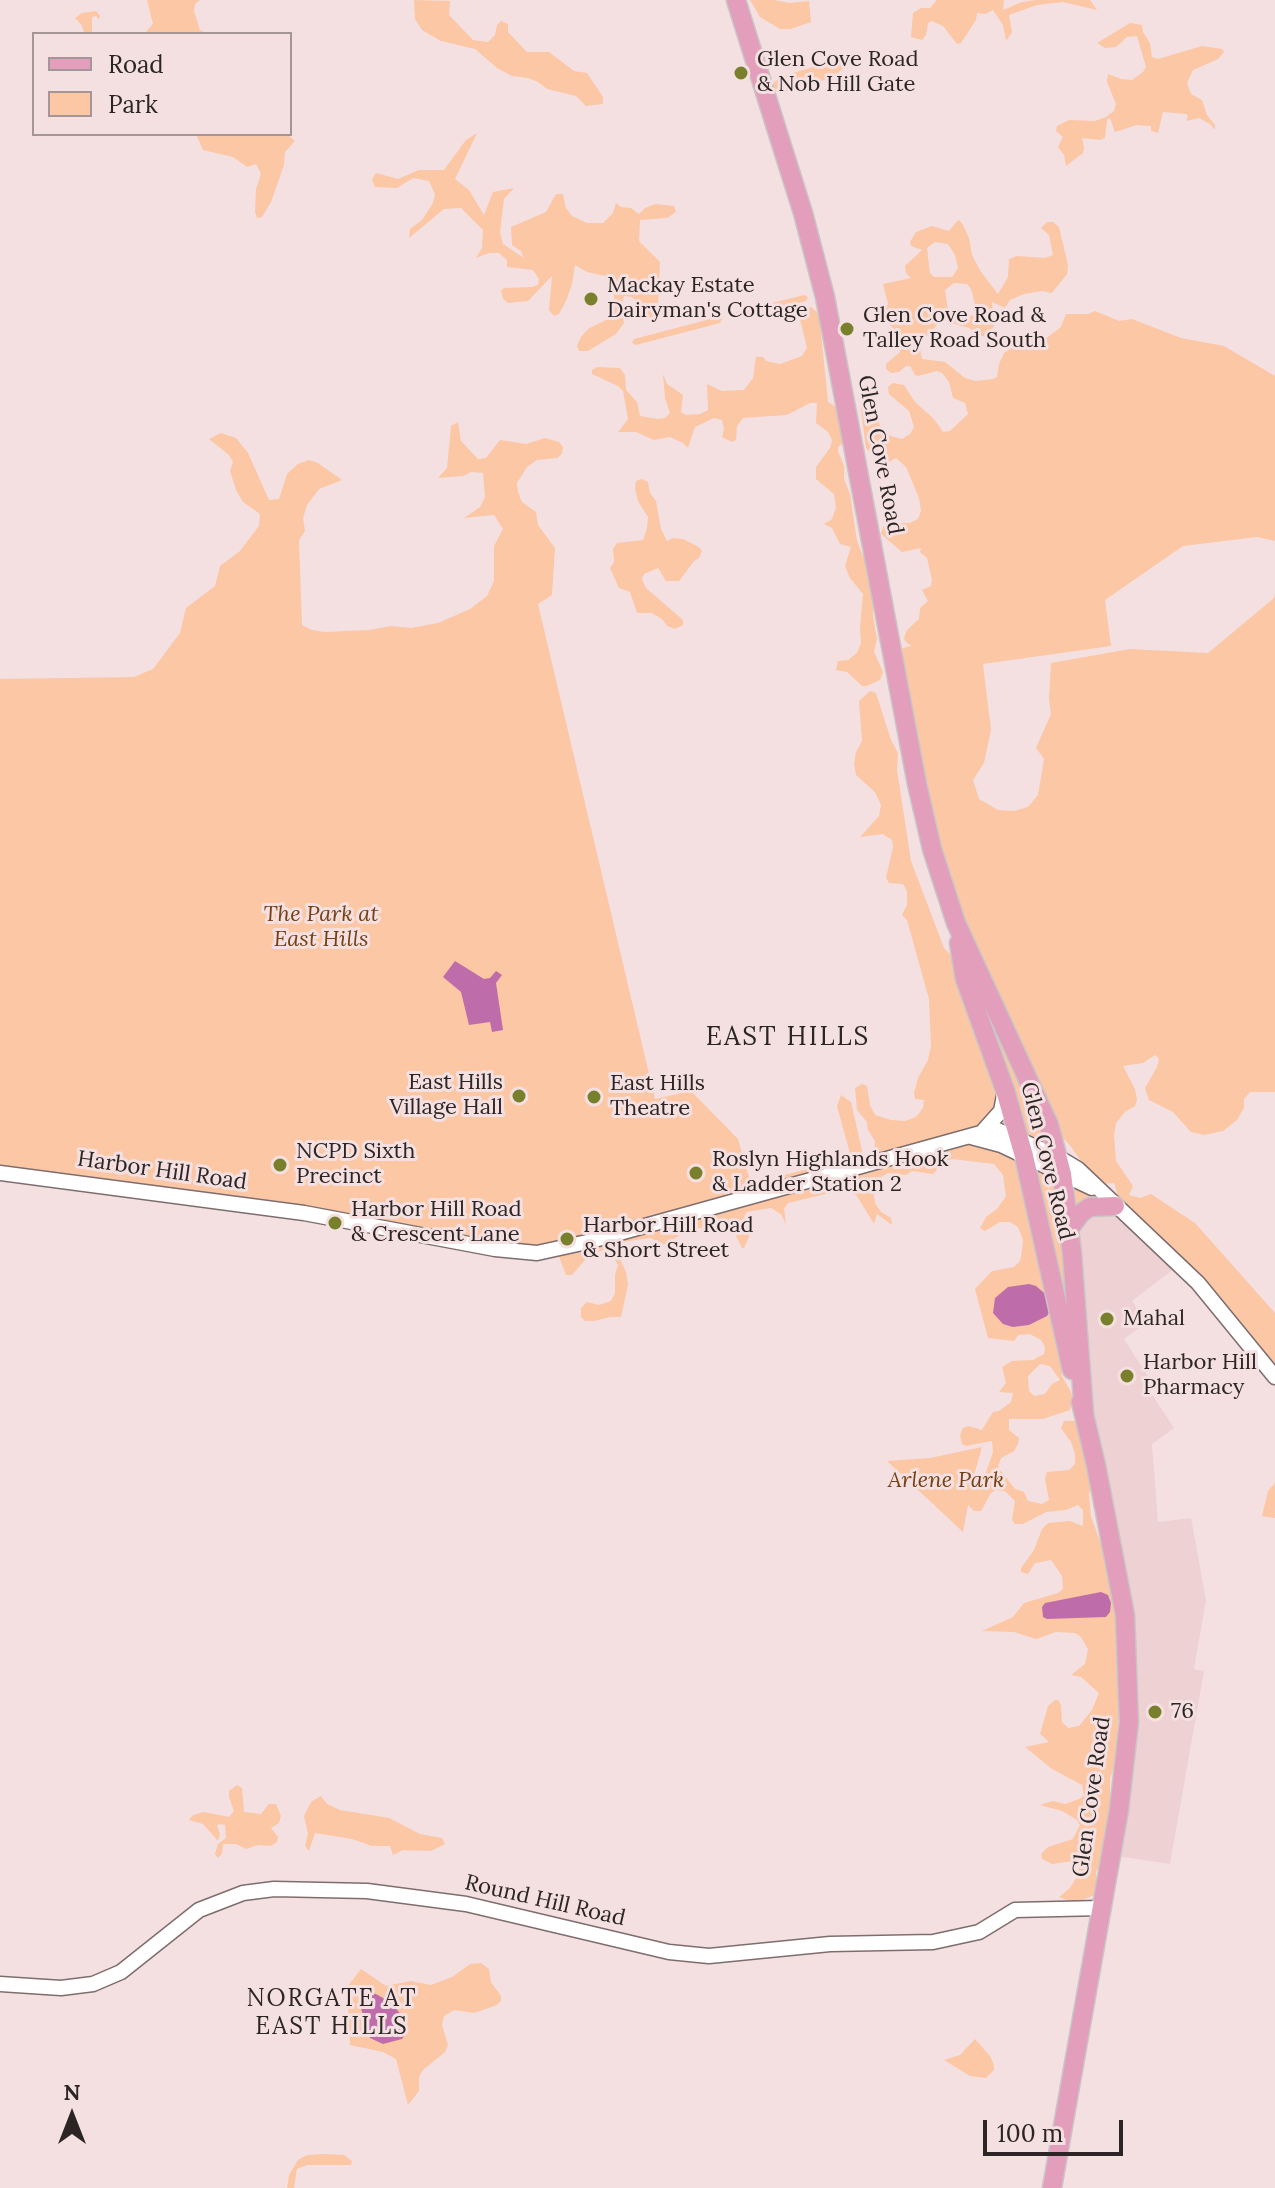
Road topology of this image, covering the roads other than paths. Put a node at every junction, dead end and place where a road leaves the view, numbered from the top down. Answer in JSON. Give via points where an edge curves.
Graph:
{"nodes":[{"id":1,"x":736,"y":0,"type":"edge"},
{"id":2,"x":956,"y":923,"type":"junction"},
{"id":3,"x":1005,"y":1090,"type":"junction"},
{"id":4,"x":1049,"y":1125,"type":"junction"},
{"id":5,"x":977,"y":1133,"type":"junction"},
{"id":6,"x":1018,"y":1138,"type":"junction"},
{"id":7,"x":1024,"y":1156,"type":"junction"},
{"id":8,"x":1060,"y":1165,"type":"junction"},
{"id":9,"x":0,"y":1173,"type":"edge"},
{"id":10,"x":1089,"y":1179,"type":"junction"},
{"id":11,"x":1109,"y":1199,"type":"junction"},
{"id":12,"x":1069,"y":1229,"type":"junction"},
{"id":13,"x":1275,"y":1377,"type":"edge"},
{"id":14,"x":1084,"y":1413,"type":"junction"},
{"id":15,"x":1101,"y":1908,"type":"junction"},
{"id":16,"x":0,"y":1984,"type":"edge"},
{"id":17,"x":1052,"y":2188,"type":"edge"}],
"edges":[{"from":1,"to":2,"type":"main road","name":"Glen Cove Road","via":[[825,297],[923,814]]},
{"from":2,"to":3,"type":"main road","name":"Glen Cove Road","via":[[965,979]]},
{"from":2,"to":4,"type":"main road","name":"Glen Cove Road"},
{"from":3,"to":5,"type":"street","via":[[997,1118]]},
{"from":3,"to":6,"type":"main road","name":"Glen Cove Road"},
{"from":4,"to":8,"type":"main road","name":"Glen Cove Road"},
{"from":4,"to":10,"type":"street"},
{"from":5,"to":6,"type":"street","name":"Harbor Hill Road","via":[[995,1129]]},
{"from":5,"to":7,"type":"street"},
{"from":5,"to":9,"type":"street","name":"Harbor Hill Road","via":[[537,1253],[304,1213]]},
{"from":6,"to":7,"type":"main road","name":"Glen Cove Road"},
{"from":6,"to":8,"type":"street","name":"Harbor Hill Road"},
{"from":7,"to":8,"type":"street"},
{"from":7,"to":14,"type":"main road","name":"Glen Cove Road"},
{"from":8,"to":10,"type":"street"},
{"from":8,"to":11,"type":"street"},
{"from":8,"to":12,"type":"main road","name":"Glen Cove Road"},
{"from":10,"to":11,"type":"street"},
{"from":11,"to":12,"type":"main road","via":[[1084,1211]]},
{"from":11,"to":13,"type":"street","via":[[1198,1283]]},
{"from":12,"to":14,"type":"main road","name":"Glen Cove Road"},
{"from":14,"to":15,"type":"main road","name":"Glen Cove Road","via":[[1117,1568],[1128,1657],[1129,1722]]},
{"from":15,"to":16,"type":"street","name":"Round Hill Road","via":[[1015,1910],[979,1932],[933,1942],[830,1944],[709,1956],[669,1952],[466,1904],[367,1891],[274,1889],[243,1893],[199,1910],[121,1972],[93,1984]]},
{"from":15,"to":17,"type":"main road","name":"Glen Cove Road"}]}
